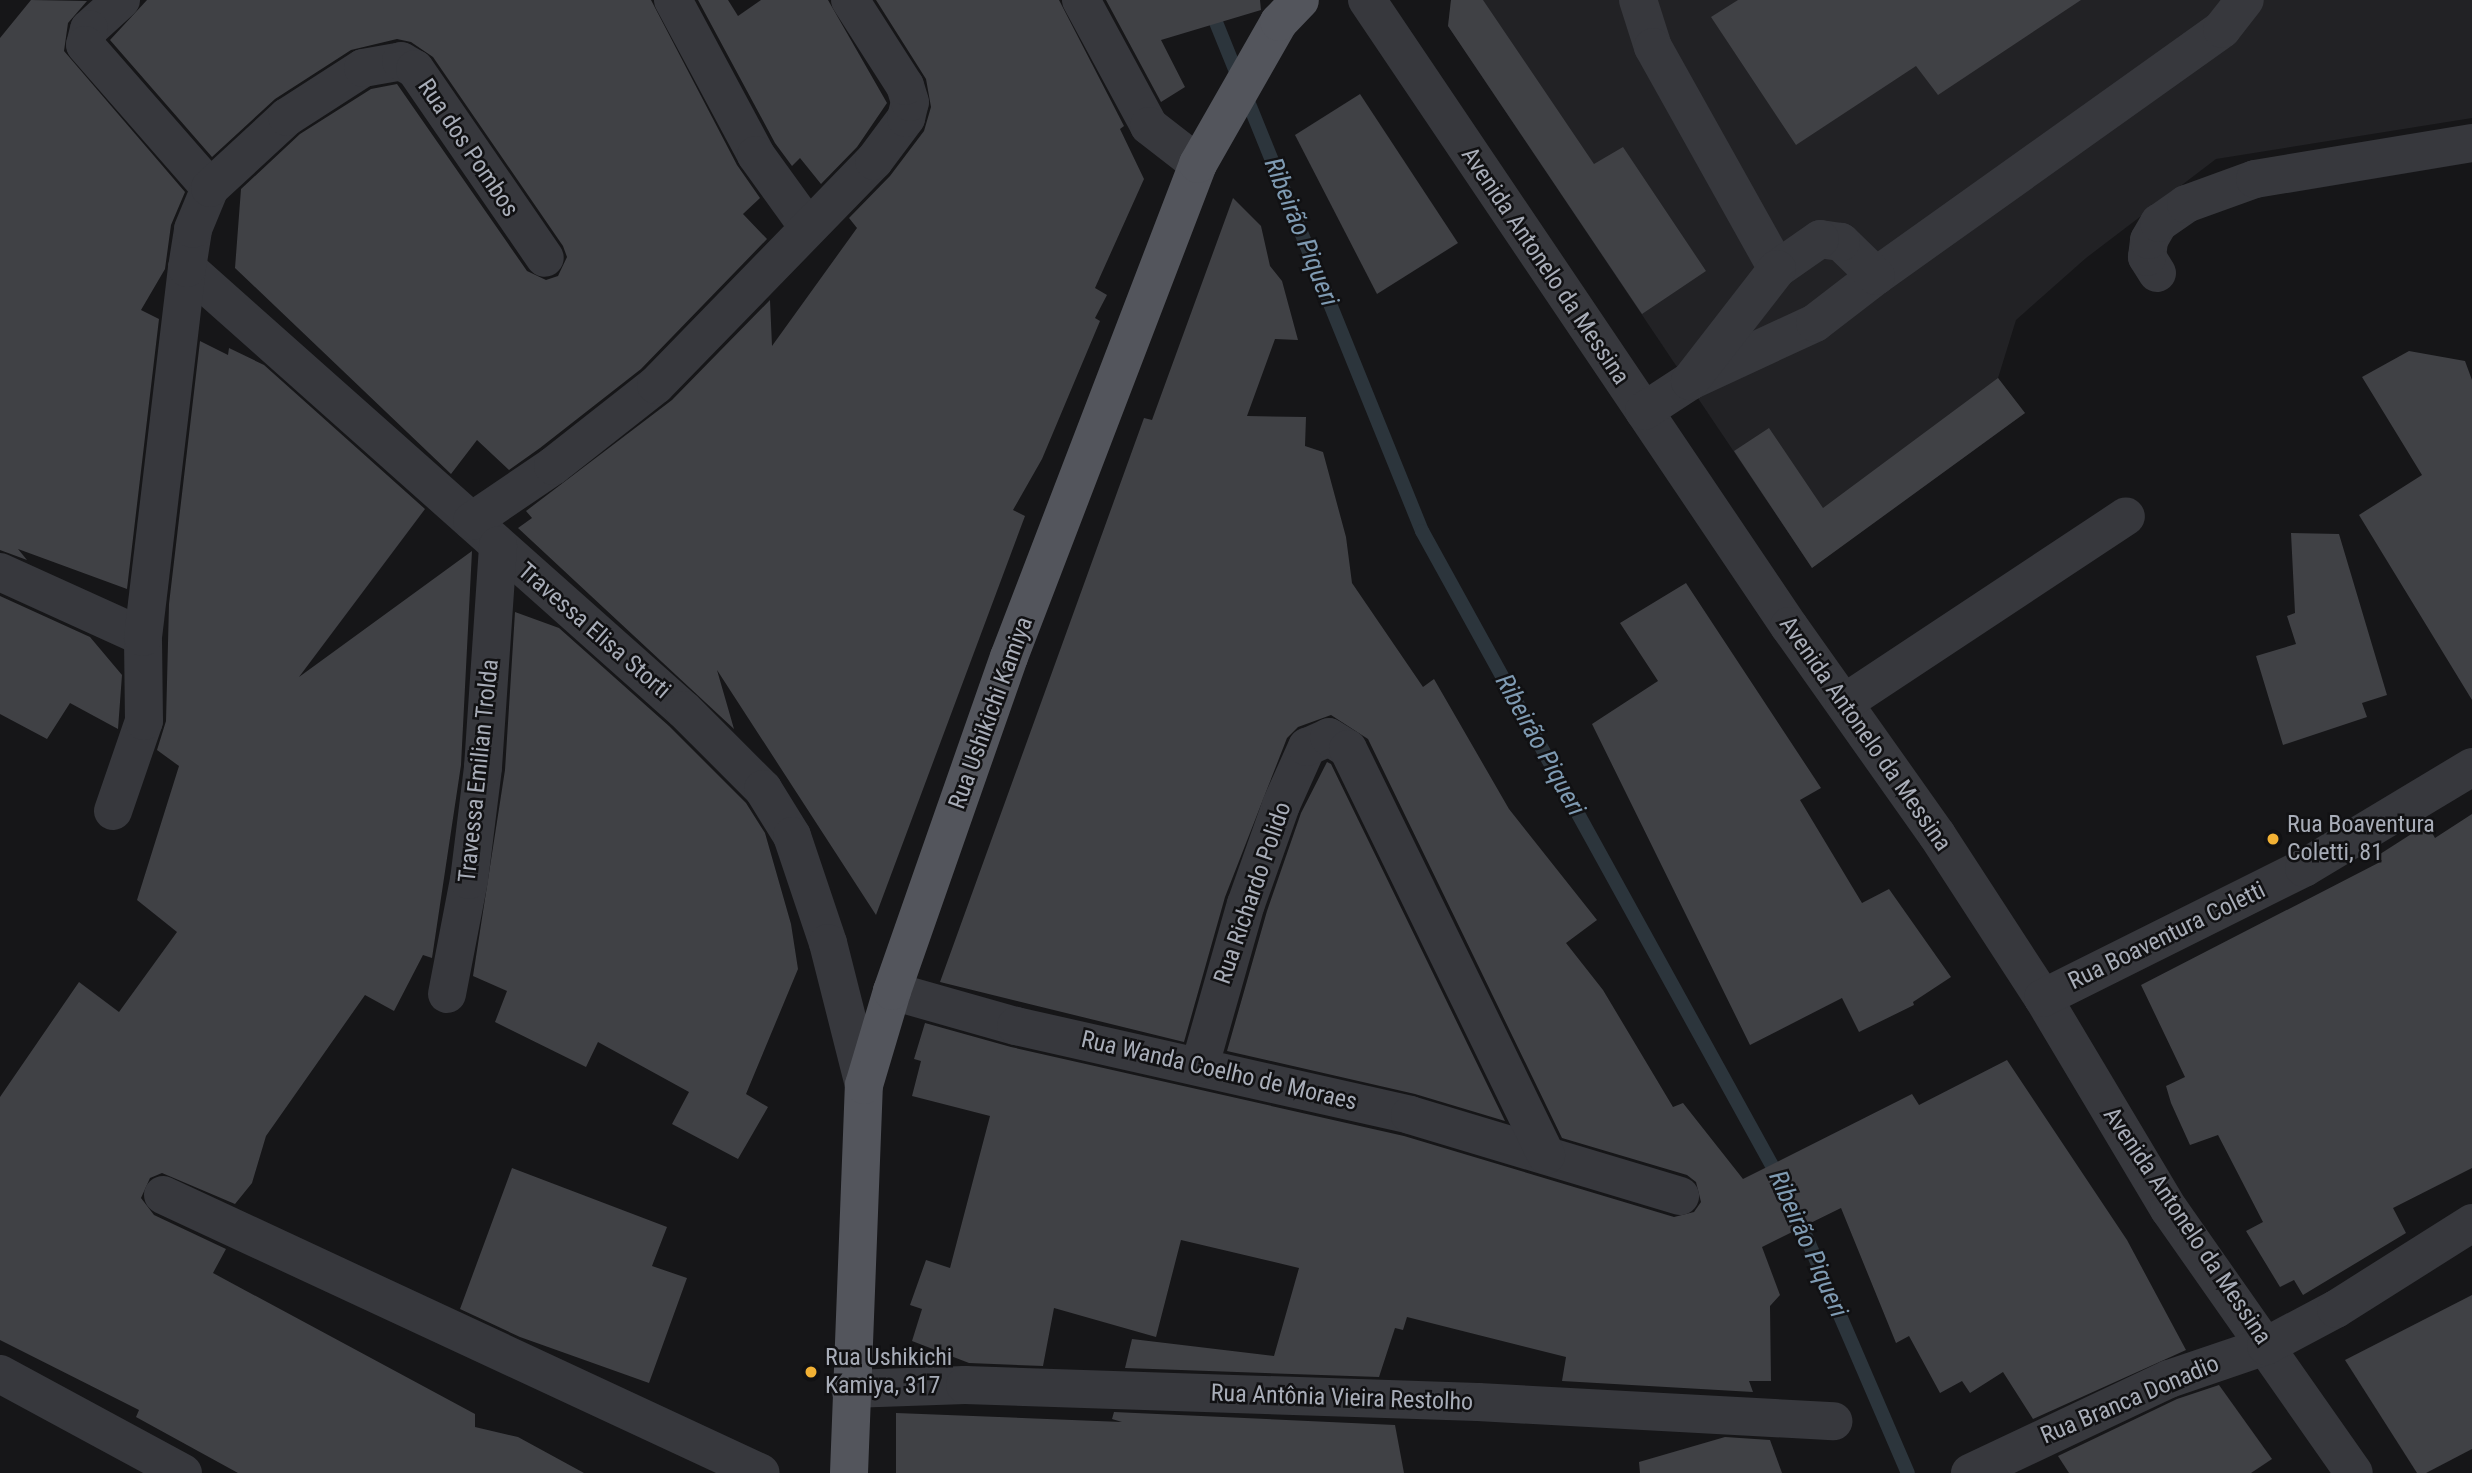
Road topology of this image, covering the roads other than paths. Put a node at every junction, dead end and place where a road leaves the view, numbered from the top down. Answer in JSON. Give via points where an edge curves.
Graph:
{"nodes":[{"id":1,"x":121,"y":0,"type":"edge"},
{"id":2,"x":673,"y":0,"type":"edge"},
{"id":3,"x":850,"y":0,"type":"edge"},
{"id":4,"x":1081,"y":0,"type":"edge"},
{"id":5,"x":1367,"y":0,"type":"edge"},
{"id":6,"x":1638,"y":0,"type":"edge"},
{"id":7,"x":2245,"y":0,"type":"edge"},
{"id":8,"x":1289,"y":11,"type":"edge"},
{"id":9,"x":2472,"y":143,"type":"edge"},
{"id":10,"x":1205,"y":151,"type":"junction"},
{"id":11,"x":210,"y":188,"type":"junction"},
{"id":12,"x":808,"y":227,"type":"junction"},
{"id":13,"x":545,"y":258,"type":"dead end"},
{"id":14,"x":187,"y":268,"type":"junction"},
{"id":15,"x":1777,"y":269,"type":"junction"},
{"id":16,"x":2157,"y":273,"type":"dead end"},
{"id":17,"x":1876,"y":276,"type":"junction"},
{"id":18,"x":1690,"y":381,"type":"junction"},
{"id":19,"x":1644,"y":411,"type":"junction"},
{"id":20,"x":2126,"y":516,"type":"dead end"},
{"id":21,"x":485,"y":534,"type":"junction"},
{"id":22,"x":0,"y":572,"type":"edge"},
{"id":23,"x":143,"y":637,"type":"junction"},
{"id":24,"x":1844,"y":704,"type":"junction"},
{"id":25,"x":2472,"y":767,"type":"edge"},
{"id":26,"x":113,"y":811,"type":"dead end"},
{"id":27,"x":891,"y":991,"type":"junction"},
{"id":28,"x":447,"y":994,"type":"dead end"},
{"id":29,"x":2043,"y":998,"type":"junction"},
{"id":30,"x":1200,"y":1065,"type":"junction"},
{"id":31,"x":864,"y":1084,"type":"junction"},
{"id":32,"x":1546,"y":1155,"type":"junction"},
{"id":33,"x":163,"y":1195,"type":"dead end"},
{"id":34,"x":1680,"y":1196,"type":"dead end"},
{"id":35,"x":2472,"y":1223,"type":"edge"},
{"id":36,"x":2266,"y":1346,"type":"junction"},
{"id":37,"x":0,"y":1374,"type":"edge"},
{"id":38,"x":850,"y":1389,"type":"junction"},
{"id":39,"x":1833,"y":1420,"type":"dead end"},
{"id":40,"x":183,"y":1473,"type":"edge"},
{"id":41,"x":761,"y":1473,"type":"edge"},
{"id":42,"x":849,"y":1473,"type":"edge"},
{"id":43,"x":1970,"y":1473,"type":"edge"},
{"id":44,"x":2354,"y":1473,"type":"edge"}],
"edges":[{"from":1,"to":11,"type":"street","via":[[89,29],[85,45]]},
{"from":2,"to":12,"type":"street","via":[[756,155]]},
{"from":3,"to":12,"type":"street","via":[[905,86],[910,102],[906,118],[874,161]]},
{"from":4,"to":10,"type":"street","via":[[1149,126]]},
{"from":5,"to":19,"type":"street","name":"Avenida Antonelo da Messina"},
{"from":6,"to":15,"type":"street","via":[[1653,47]]},
{"from":7,"to":17,"type":"street","via":[[2222,29]]},
{"from":8,"to":10,"type":"main road","name":"Rua Ushikichi Kamiya"},
{"from":9,"to":16,"type":"street","via":[[2255,179],[2186,204],[2159,223],[2149,240],[2147,257]]},
{"from":10,"to":27,"type":"main road","name":"Rua Ushikichi Kamiya","via":[[1009,657]]},
{"from":11,"to":13,"type":"street","name":"Rua dos Pombos","via":[[287,117],[363,68],[401,61],[415,69]]},
{"from":11,"to":14,"type":"street","via":[[193,229]]},
{"from":12,"to":21,"type":"street","via":[[656,385],[553,466]]},
{"from":14,"to":21,"type":"street","name":"Travessa Elisa Storti"},
{"from":14,"to":23,"type":"street"},
{"from":15,"to":17,"type":"street","via":[[1820,239],[1842,242]]},
{"from":15,"to":18,"type":"street"},
{"from":17,"to":18,"type":"street","via":[[1815,323]]},
{"from":18,"to":19,"type":"street"},
{"from":19,"to":24,"type":"street","name":"Avenida Antonelo da Messina"},
{"from":20,"to":24,"type":"street"},
{"from":21,"to":28,"type":"street","name":"Travessa Emilian Trolda","via":[[483,767],[469,880]]},
{"from":21,"to":31,"type":"street","name":"Travessa Elisa Storti","via":[[684,710],[763,789],[792,836],[824,931]]},
{"from":22,"to":23,"type":"street"},
{"from":23,"to":26,"type":"street","via":[[144,721]]},
{"from":24,"to":29,"type":"street","name":"Avenida Antonelo da Messina"},
{"from":25,"to":29,"type":"street","name":"Rua Boaventura Coletti","via":[[2298,872]]},
{"from":27,"to":30,"type":"street","name":"Rua Wanda Coelho de Moraes","via":[[1016,1026]]},
{"from":27,"to":31,"type":"main road","name":"Rua Ushikichi Kamiya"},
{"from":29,"to":36,"type":"street","name":"Avenida Antonelo da Messina","via":[[2169,1209]]},
{"from":30,"to":32,"type":"street","name":"Rua Wanda Coelho de Moraes","via":[[1410,1115]]},
{"from":30,"to":32,"type":"street","name":"Rua Richardo Polido","via":[[1246,904],[1281,805],[1307,747],[1329,737],[1348,749]]},
{"from":31,"to":38,"type":"main road","name":"Rua Ushikichi Kamiya"},
{"from":32,"to":34,"type":"street","name":"Rua Wanda Coelho de Moraes"},
{"from":33,"to":41,"type":"street"},
{"from":35,"to":36,"type":"street","name":"Rua Branca Donadio","via":[[2336,1310]]},
{"from":36,"to":43,"type":"street","name":"Rua Branca Donadio","via":[[2169,1379]]},
{"from":36,"to":44,"type":"street","name":"Avenida Antonelo da Messina"},
{"from":37,"to":40,"type":"street"},
{"from":38,"to":39,"type":"street","name":"Rua Antônia Vieira Restolho","via":[[965,1385],[1478,1402]]},
{"from":38,"to":42,"type":"main road","name":"Rua Ushikichi Kamiya"}]}
